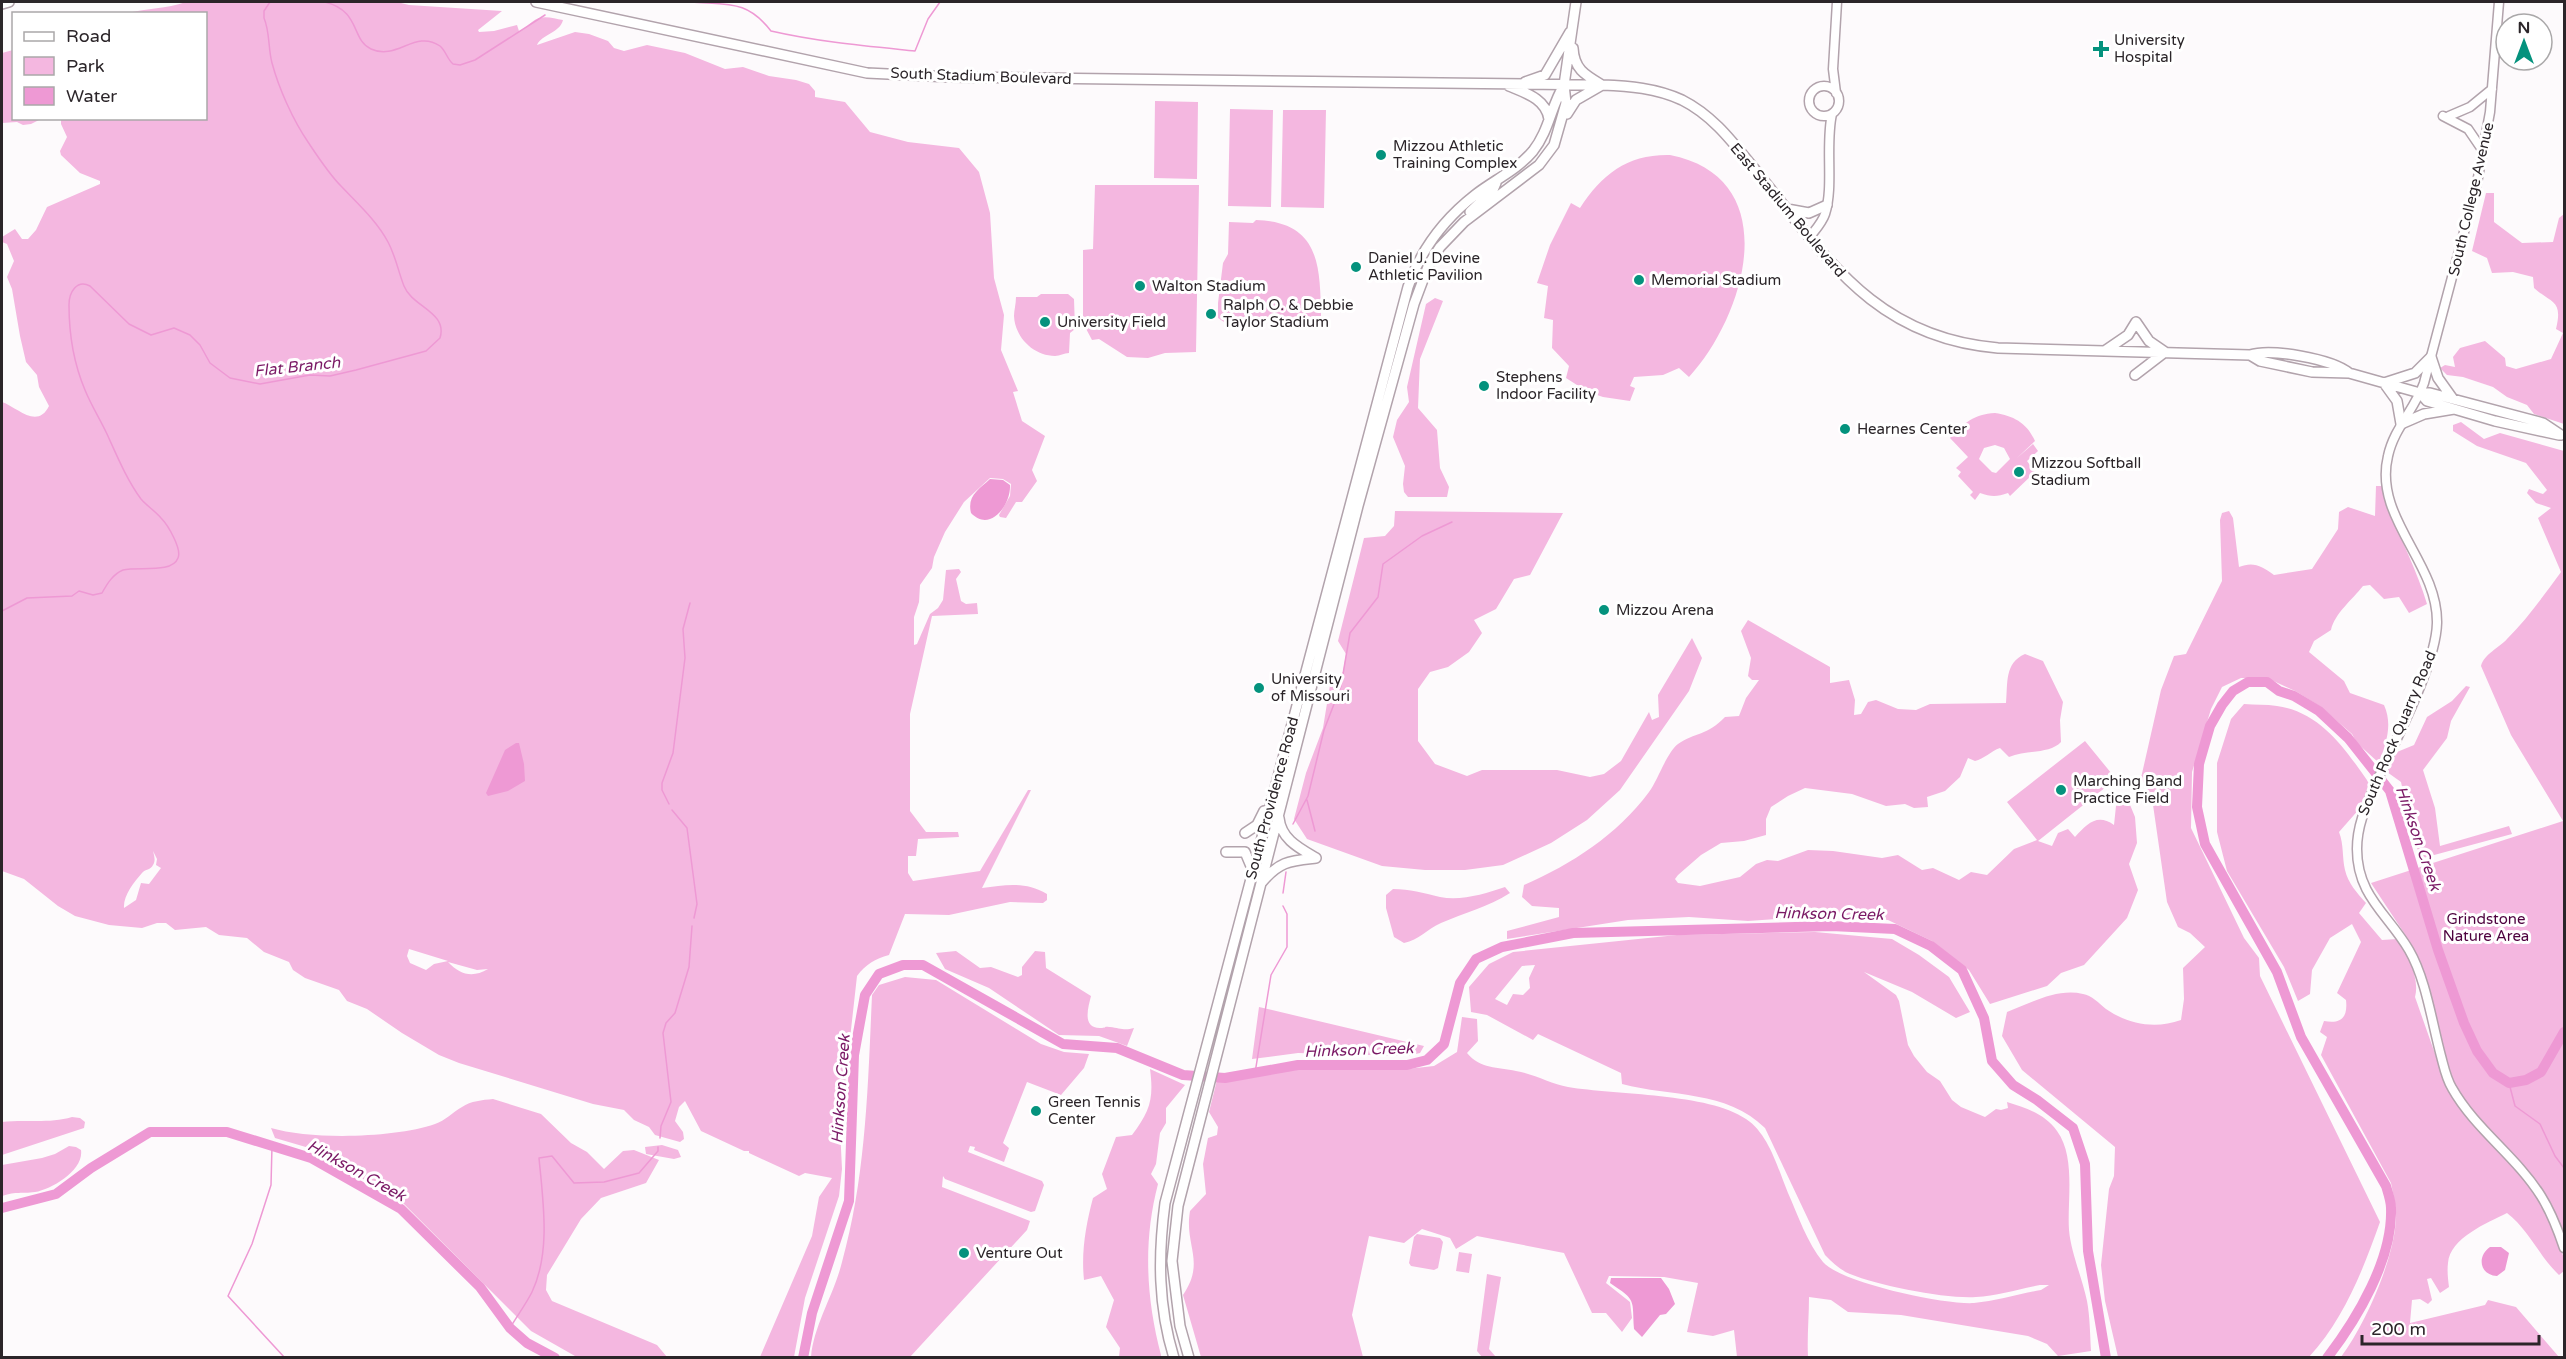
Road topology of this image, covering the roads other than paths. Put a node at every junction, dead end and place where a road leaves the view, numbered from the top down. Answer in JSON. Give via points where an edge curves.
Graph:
{"nodes":[{"id":1,"x":9,"y":2,"type":"edge"},
{"id":2,"x":536,"y":2,"type":"edge"},
{"id":3,"x":1576,"y":2,"type":"edge"},
{"id":4,"x":1837,"y":2,"type":"edge"},
{"id":5,"x":2499,"y":2,"type":"edge"},
{"id":6,"x":2,"y":4,"type":"edge"},
{"id":7,"x":1572,"y":27,"type":"junction"},
{"id":8,"x":1833,"y":69,"type":"junction"},
{"id":9,"x":1433,"y":84,"type":"joint"},
{"id":10,"x":1504,"y":84,"type":"junction"},
{"id":11,"x":1564,"y":85,"type":"junction"},
{"id":12,"x":1602,"y":85,"type":"junction"},
{"id":13,"x":1822,"y":87,"type":"junction"},
{"id":14,"x":2492,"y":89,"type":"junction"},
{"id":15,"x":1836,"y":93,"type":"junction"},
{"id":16,"x":1832,"y":114,"type":"junction"},
{"id":17,"x":1819,"y":116,"type":"junction"},
{"id":18,"x":1549,"y":121,"type":"junction"},
{"id":19,"x":1561,"y":124,"type":"junction"},
{"id":20,"x":1829,"y":135,"type":"junction"},
{"id":21,"x":2483,"y":151,"type":"junction"},
{"id":22,"x":1497,"y":180,"type":"junction"},
{"id":23,"x":1827,"y":205,"type":"junction"},
{"id":24,"x":1787,"y":209,"type":"junction"},
{"id":25,"x":1464,"y":222,"type":"junction"},
{"id":26,"x":1809,"y":238,"type":"junction"},
{"id":27,"x":2106,"y":350,"type":"junction"},
{"id":28,"x":2164,"y":352,"type":"junction"},
{"id":29,"x":2431,"y":357,"type":"junction"},
{"id":30,"x":2135,"y":375,"type":"dead end"},
{"id":31,"x":2384,"y":383,"type":"junction"},
{"id":32,"x":2420,"y":393,"type":"junction"},
{"id":33,"x":2453,"y":404,"type":"junction"},
{"id":34,"x":2401,"y":424,"type":"junction"},
{"id":35,"x":2563,"y":435,"type":"edge"},
{"id":36,"x":1272,"y":802,"type":"junction"},
{"id":37,"x":1279,"y":811,"type":"junction"},
{"id":38,"x":1245,"y":833,"type":"dead end"},
{"id":39,"x":1226,"y":852,"type":"dead end"},
{"id":40,"x":1253,"y":871,"type":"junction"},
{"id":41,"x":1260,"y":884,"type":"junction"},
{"id":42,"x":2565,"y":1248,"type":"edge"},
{"id":43,"x":1174,"y":1358,"type":"edge"},
{"id":44,"x":1189,"y":1358,"type":"edge"}],
"edges":[{"from":1,"to":6,"type":"main road"},
{"from":2,"to":9,"type":"main road","name":"South Stadium Boulevard","via":[[867,73],[950,78]]},
{"from":3,"to":7,"type":"main road","name":"South Providence Road"},
{"from":4,"to":8,"type":"street"},
{"from":5,"to":14,"type":"street","name":"South College Avenue"},
{"from":7,"to":10,"type":"main road","via":[[1545,75]]},
{"from":7,"to":11,"type":"main road","name":"South Providence Road"},
{"from":7,"to":12,"type":"main road","via":[[1576,66]]},
{"from":8,"to":13,"type":"street"},
{"from":8,"to":15,"type":"street"},
{"from":9,"to":10,"type":"main road","name":"East Stadium Boulevard"},
{"from":10,"to":11,"type":"main road","name":"East Stadium Boulevard"},
{"from":10,"to":18,"type":"main road","via":[[1539,100],[1548,110]]},
{"from":11,"to":12,"type":"main road","name":"East Stadium Boulevard"},
{"from":11,"to":18,"type":"main road","name":"South Providence Road"},
{"from":11,"to":19,"type":"main road","name":"South Providence Road","via":[[1566,103]]},
{"from":12,"to":19,"type":"main road","via":[[1576,100]]},
{"from":12,"to":24,"type":"main road","name":"East Stadium Boulevard","via":[[1657,91],[1700,111],[1722,130]]},
{"from":13,"to":15,"type":"street"},
{"from":13,"to":17,"type":"street","via":[[1813,91],[1809,100]]},
{"from":14,"to":21,"type":"street","name":"South College Avenue"},
{"from":14,"to":21,"type":"street","via":[[2475,104],[2446,116],[2468,129]]},
{"from":15,"to":16,"type":"street","via":[[1839,102]]},
{"from":16,"to":17,"type":"street"},
{"from":16,"to":20,"type":"street"},
{"from":17,"to":20,"type":"street"},
{"from":18,"to":22,"type":"main road","name":"South Providence Road","via":[[1533,150],[1514,170]]},
{"from":19,"to":25,"type":"main road","name":"South Providence Road","via":[[1554,145],[1539,165]]},
{"from":20,"to":23,"type":"street"},
{"from":21,"to":29,"type":"street","name":"South College Avenue"},
{"from":22,"to":25,"type":"main road","via":[[1493,190]]},
{"from":22,"to":36,"type":"main road","name":"South Providence Road","via":[[1474,195],[1440,227],[1415,265]]},
{"from":23,"to":24,"type":"main road","via":[[1809,213]]},
{"from":23,"to":26,"type":"street"},
{"from":24,"to":26,"type":"main road","name":"East Stadium Boulevard"},
{"from":25,"to":37,"type":"main road","name":"South Providence Road","via":[[1429,264],[1414,304]]},
{"from":26,"to":27,"type":"main road","name":"East Stadium Boulevard","via":[[1836,271],[1872,301],[1935,335],[1980,347]]},
{"from":27,"to":28,"type":"main road","name":"East Stadium Boulevard"},
{"from":27,"to":28,"type":"main road","via":[[2128,335],[2136,322],[2149,341]]},
{"from":28,"to":30,"type":"main road"},
{"from":28,"to":31,"type":"main road","name":"East Stadium Boulevard","via":[[2250,355],[2260,362],[2312,372],[2349,373]]},
{"from":29,"to":31,"type":"main road","via":[[2415,373]]},
{"from":29,"to":32,"type":"street","name":"South College Avenue"},
{"from":29,"to":33,"type":"main road"},
{"from":31,"to":32,"type":"main road","name":"East Stadium Boulevard"},
{"from":31,"to":34,"type":"main road","via":[[2397,400]]},
{"from":32,"to":33,"type":"main road","name":"East Stadium Boulevard","via":[[2427,401]]},
{"from":32,"to":34,"type":"street","name":"South Rock Quarry Road"},
{"from":33,"to":34,"type":"main road"},
{"from":33,"to":35,"type":"main road","name":"East Stadium Boulevard","via":[[2540,432]]},
{"from":34,"to":42,"type":"street","name":"South Rock Quarry Road","via":[[2388,454],[2386,487],[2393,511],[2429,579],[2437,623],[2429,661],[2360,819],[2357,851],[2361,876],[2372,902],[2414,960],[2450,1086],[2541,1196]]},
{"from":36,"to":38,"type":"main road","via":[[1257,825]]},
{"from":36,"to":40,"type":"main road","name":"South Providence Road"},
{"from":37,"to":41,"type":"main road","name":"South Providence Road"},
{"from":37,"to":41,"type":"main road","via":[[1282,832],[1316,858],[1288,861]]},
{"from":39,"to":40,"type":"main road","via":[[1245,852]]},
{"from":40,"to":43,"type":"main road","name":"South Providence Road","via":[[1165,1203],[1160,1283]]},
{"from":41,"to":44,"type":"main road","name":"South Providence Road","via":[[1178,1206],[1172,1261],[1180,1326]]}]}
